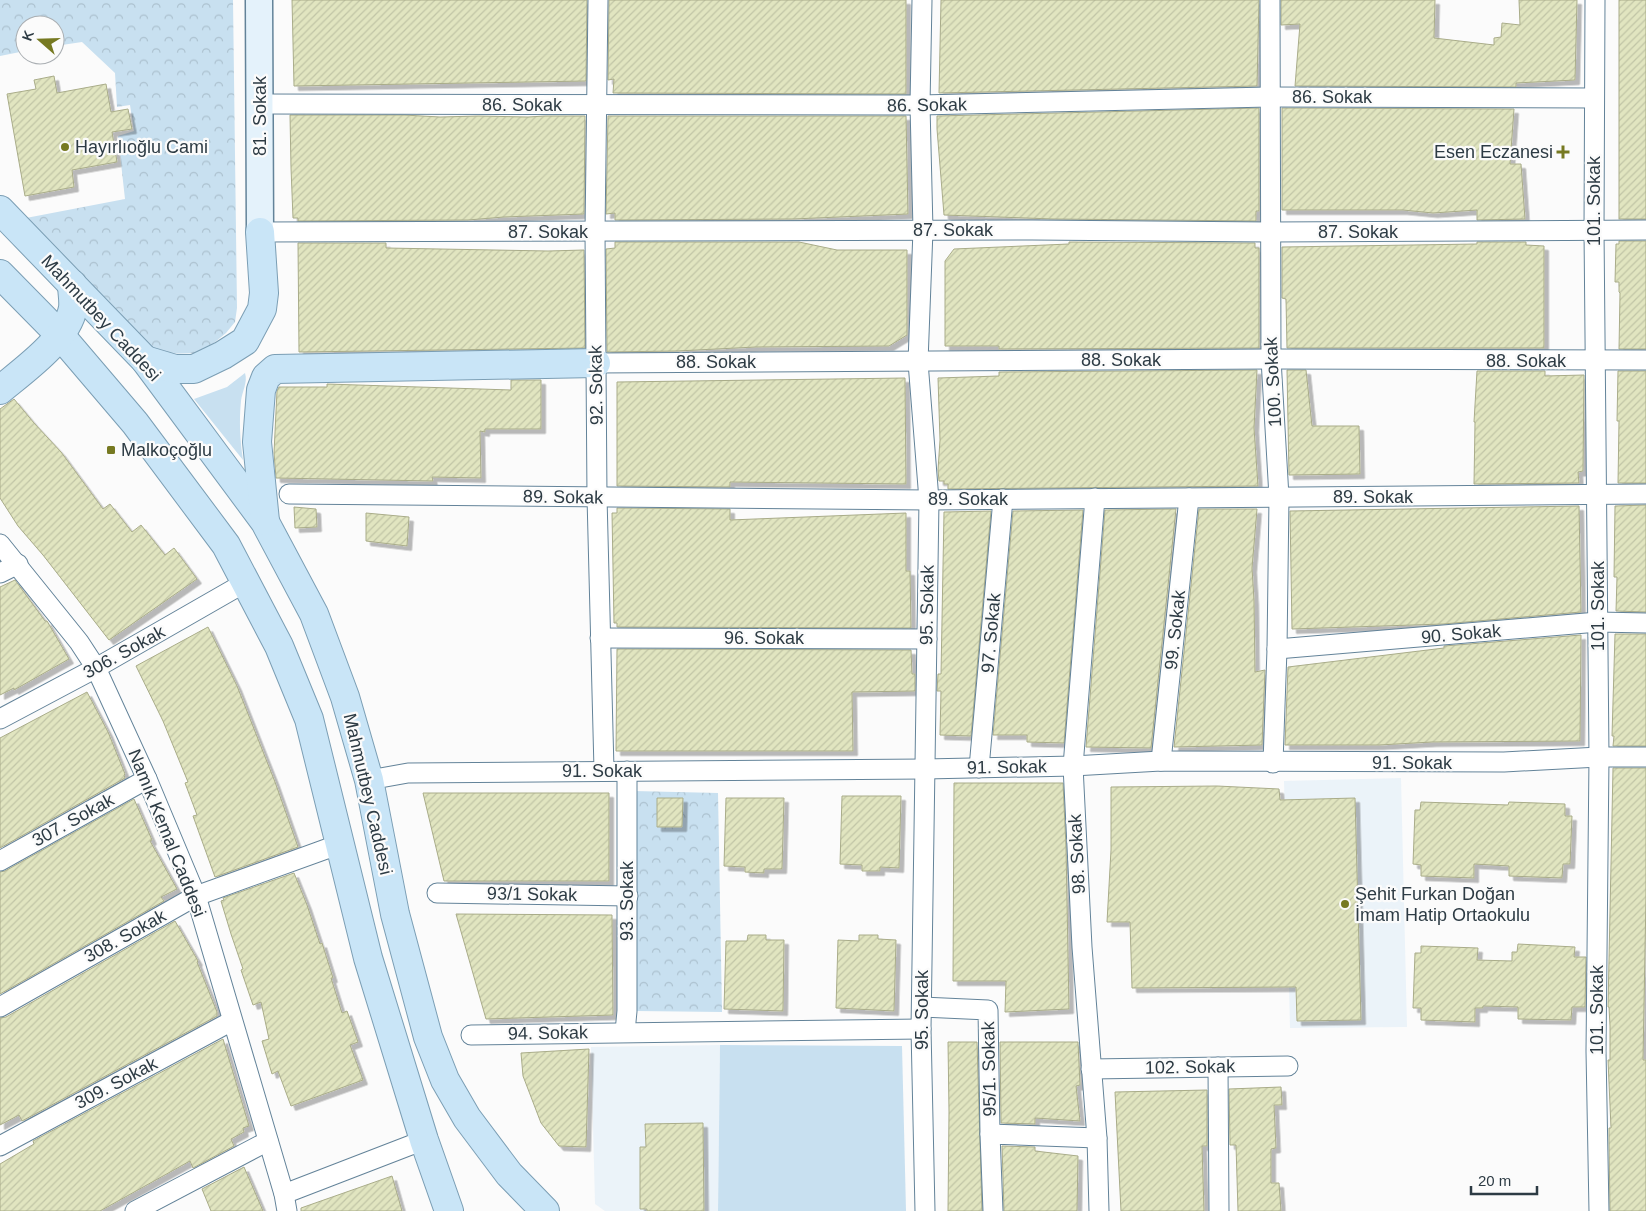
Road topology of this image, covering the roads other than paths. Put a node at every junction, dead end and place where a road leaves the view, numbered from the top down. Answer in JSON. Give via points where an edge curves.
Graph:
{"nodes":[{"id":1,"x":259,"y":0,"type":"edge"},
{"id":2,"x":598,"y":0,"type":"edge"},
{"id":3,"x":922,"y":0,"type":"edge"},
{"id":4,"x":1270,"y":0,"type":"edge"},
{"id":5,"x":1595,"y":0,"type":"edge"},
{"id":6,"x":1269,"y":96,"type":"junction"},
{"id":7,"x":1594,"y":98,"type":"junction"},
{"id":8,"x":260,"y":104,"type":"junction"},
{"id":9,"x":597,"y":105,"type":"junction"},
{"id":10,"x":920,"y":105,"type":"junction"},
{"id":11,"x":0,"y":210,"type":"edge"},
{"id":12,"x":922,"y":230,"type":"junction"},
{"id":13,"x":1594,"y":230,"type":"junction"},
{"id":14,"x":1646,"y":230,"type":"edge"},
{"id":15,"x":260,"y":232,"type":"junction"},
{"id":16,"x":595,"y":232,"type":"junction"},
{"id":17,"x":1270,"y":232,"type":"junction"},
{"id":18,"x":0,"y":274,"type":"edge"},
{"id":19,"x":72,"y":284,"type":"junction"},
{"id":20,"x":60,"y":335,"type":"junction"},
{"id":21,"x":145,"y":360,"type":"junction"},
{"id":22,"x":1271,"y":360,"type":"junction"},
{"id":23,"x":1646,"y":360,"type":"edge"},
{"id":24,"x":1596,"y":361,"type":"junction"},
{"id":25,"x":918,"y":362,"type":"junction"},
{"id":26,"x":596,"y":363,"type":"junction"},
{"id":27,"x":0,"y":390,"type":"edge"},
{"id":28,"x":289,"y":494,"type":"dead end"},
{"id":29,"x":1646,"y":494,"type":"edge"},
{"id":30,"x":1598,"y":495,"type":"junction"},
{"id":31,"x":598,"y":497,"type":"junction"},
{"id":32,"x":1279,"y":497,"type":"junction"},
{"id":33,"x":1095,"y":498,"type":"junction"},
{"id":34,"x":1190,"y":498,"type":"junction"},
{"id":35,"x":1003,"y":499,"type":"junction"},
{"id":36,"x":929,"y":500,"type":"junction"},
{"id":37,"x":265,"y":522,"type":"junction"},
{"id":38,"x":0,"y":544,"type":"edge"},
{"id":39,"x":18,"y":564,"type":"junction"},
{"id":40,"x":0,"y":573,"type":"edge"},
{"id":41,"x":246,"y":582,"type":"junction"},
{"id":42,"x":1598,"y":622,"type":"junction"},
{"id":43,"x":1646,"y":623,"type":"edge"},
{"id":44,"x":600,"y":638,"type":"junction"},
{"id":45,"x":927,"y":638,"type":"junction"},
{"id":46,"x":1277,"y":650,"type":"junction"},
{"id":47,"x":96,"y":668,"type":"junction"},
{"id":48,"x":0,"y":719,"type":"edge"},
{"id":49,"x":1599,"y":757,"type":"junction"},
{"id":50,"x":1646,"y":757,"type":"edge"},
{"id":51,"x":1161,"y":761,"type":"junction"},
{"id":52,"x":1273,"y":763,"type":"junction"},
{"id":53,"x":1072,"y":766,"type":"junction"},
{"id":54,"x":979,"y":768,"type":"junction"},
{"id":55,"x":925,"y":769,"type":"junction"},
{"id":56,"x":604,"y":770,"type":"junction"},
{"id":57,"x":627,"y":771,"type":"junction"},
{"id":58,"x":147,"y":779,"type":"junction"},
{"id":59,"x":369,"y":780,"type":"junction"},
{"id":60,"x":340,"y":844,"type":"junction"},
{"id":61,"x":0,"y":861,"type":"edge"},
{"id":62,"x":437,"y":893,"type":"dead end"},
{"id":63,"x":196,"y":896,"type":"junction"},
{"id":64,"x":628,"y":896,"type":"junction"},
{"id":65,"x":0,"y":1007,"type":"edge"},
{"id":66,"x":922,"y":1007,"type":"junction"},
{"id":67,"x":232,"y":1021,"type":"junction"},
{"id":68,"x":921,"y":1030,"type":"junction"},
{"id":69,"x":625,"y":1032,"type":"junction"},
{"id":70,"x":471,"y":1034,"type":"dead end"},
{"id":71,"x":1288,"y":1066,"type":"dead end"},
{"id":72,"x":1218,"y":1067,"type":"junction"},
{"id":73,"x":1092,"y":1069,"type":"junction"},
{"id":74,"x":990,"y":1134,"type":"junction"},
{"id":75,"x":1097,"y":1138,"type":"junction"},
{"id":76,"x":424,"y":1140,"type":"junction"},
{"id":77,"x":268,"y":1141,"type":"junction"},
{"id":78,"x":0,"y":1146,"type":"edge"},
{"id":79,"x":285,"y":1202,"type":"edge"},
{"id":80,"x":135,"y":1211,"type":"edge"},
{"id":81,"x":448,"y":1211,"type":"edge"},
{"id":82,"x":545,"y":1211,"type":"edge"},
{"id":83,"x":925,"y":1211,"type":"edge"},
{"id":84,"x":993,"y":1211,"type":"edge"},
{"id":85,"x":1099,"y":1211,"type":"edge"},
{"id":86,"x":1219,"y":1211,"type":"edge"},
{"id":87,"x":1598,"y":1211,"type":"edge"}],
"edges":[{"from":1,"to":8,"type":"street","name":"81. Sokak"},
{"from":2,"to":9,"type":"street","name":"92. Sokak"},
{"from":3,"to":10,"type":"street","name":"95. Sokak"},
{"from":4,"to":6,"type":"street","name":"100. Sokak"},
{"from":5,"to":7,"type":"street","name":"101. Sokak"},
{"from":6,"to":7,"type":"street","name":"86. Sokak"},
{"from":6,"to":10,"type":"street","name":"86. Sokak"},
{"from":6,"to":17,"type":"street","name":"100. Sokak"},
{"from":7,"to":13,"type":"street","name":"101. Sokak"},
{"from":8,"to":9,"type":"street","name":"86. Sokak"},
{"from":8,"to":15,"type":"street","name":"81. Sokak"},
{"from":9,"to":10,"type":"street","name":"86. Sokak"},
{"from":9,"to":16,"type":"street","name":"92. Sokak"},
{"from":10,"to":12,"type":"street","name":"95. Sokak"},
{"from":11,"to":19,"type":"main road","name":"Mahmutbey Caddesi"},
{"from":12,"to":16,"type":"street","name":"87. Sokak"},
{"from":12,"to":17,"type":"street","name":"87. Sokak"},
{"from":12,"to":25,"type":"street","name":"95. Sokak"},
{"from":13,"to":14,"type":"street","name":"87. Sokak"},
{"from":13,"to":17,"type":"street","name":"87. Sokak"},
{"from":13,"to":24,"type":"street","name":"101. Sokak"},
{"from":15,"to":16,"type":"street","name":"87. Sokak"},
{"from":15,"to":21,"type":"main road","via":[[262,309],[245,341],[223,356],[194,369],[175,369]]},
{"from":16,"to":26,"type":"street","name":"92. Sokak"},
{"from":17,"to":22,"type":"street","name":"100. Sokak"},
{"from":18,"to":20,"type":"main road"},
{"from":19,"to":20,"type":"main road","via":[[73,307]]},
{"from":19,"to":21,"type":"main road","name":"Mahmutbey Caddesi"},
{"from":20,"to":27,"type":"main road"},
{"from":20,"to":41,"type":"main road","via":[[135,423],[226,545]]},
{"from":21,"to":37,"type":"main road","name":"Mahmutbey Caddesi"},
{"from":22,"to":24,"type":"street","name":"88. Sokak"},
{"from":22,"to":25,"type":"street","name":"88. Sokak"},
{"from":22,"to":32,"type":"street","name":"100. Sokak"},
{"from":23,"to":24,"type":"street","name":"88. Sokak"},
{"from":24,"to":30,"type":"street","name":"101. Sokak"},
{"from":25,"to":26,"type":"street","name":"88. Sokak"},
{"from":25,"to":36,"type":"street","name":"95. Sokak"},
{"from":26,"to":31,"type":"street","name":"92. Sokak"},
{"from":26,"to":37,"type":"main road","via":[[276,369],[266,377],[261,390],[257,442]]},
{"from":28,"to":31,"type":"street","name":"89. Sokak"},
{"from":29,"to":30,"type":"street","name":"89. Sokak"},
{"from":30,"to":32,"type":"street","name":"89. Sokak"},
{"from":30,"to":42,"type":"street","name":"101. Sokak"},
{"from":31,"to":36,"type":"street","name":"89. Sokak"},
{"from":31,"to":44,"type":"street","name":"92. Sokak"},
{"from":32,"to":34,"type":"street","name":"89. Sokak"},
{"from":32,"to":46,"type":"street","name":"100. Sokak"},
{"from":33,"to":34,"type":"street","name":"89. Sokak"},
{"from":33,"to":35,"type":"street","name":"89. Sokak"},
{"from":33,"to":53,"type":"street","name":"98. Sokak"},
{"from":34,"to":51,"type":"street","name":"99. Sokak"},
{"from":35,"to":36,"type":"street","name":"89. Sokak"},
{"from":35,"to":54,"type":"street","name":"97. Sokak"},
{"from":36,"to":45,"type":"street","name":"95. Sokak"},
{"from":37,"to":59,"type":"main road","name":"Mahmutbey Caddesi","via":[[314,614],[345,697]]},
{"from":38,"to":39,"type":"street","name":"Namık Kemal Caddesi"},
{"from":39,"to":40,"type":"street"},
{"from":39,"to":47,"type":"street","name":"Namık Kemal Caddesi"},
{"from":41,"to":47,"type":"street","name":"306. Sokak"},
{"from":41,"to":60,"type":"main road","via":[[279,646],[309,719]]},
{"from":42,"to":43,"type":"street","name":"90. Sokak"},
{"from":42,"to":46,"type":"street","name":"90. Sokak"},
{"from":42,"to":49,"type":"street","name":"101. Sokak"},
{"from":44,"to":45,"type":"street","name":"96. Sokak"},
{"from":44,"to":56,"type":"street","name":"92. Sokak"},
{"from":45,"to":55,"type":"street","name":"95. Sokak"},
{"from":46,"to":52,"type":"street","name":"100. Sokak"},
{"from":47,"to":48,"type":"street","name":"306. Sokak"},
{"from":47,"to":58,"type":"street","name":"Namık Kemal Caddesi"},
{"from":49,"to":50,"type":"street","name":"91. Sokak"},
{"from":49,"to":52,"type":"street","name":"91. Sokak","via":[[1504,762]]},
{"from":49,"to":87,"type":"street","name":"101. Sokak"},
{"from":51,"to":52,"type":"street","name":"91. Sokak"},
{"from":51,"to":53,"type":"street","name":"91. Sokak"},
{"from":53,"to":54,"type":"street","name":"91. Sokak"},
{"from":53,"to":73,"type":"street","name":"98. Sokak"},
{"from":54,"to":55,"type":"street","name":"91. Sokak"},
{"from":55,"to":57,"type":"street","name":"91. Sokak"},
{"from":55,"to":66,"type":"street","name":"95. Sokak"},
{"from":56,"to":57,"type":"street","name":"91. Sokak"},
{"from":56,"to":59,"type":"street","name":"91. Sokak","via":[[408,773]]},
{"from":57,"to":64,"type":"street","name":"93. Sokak"},
{"from":58,"to":61,"type":"street","name":"307. Sokak"},
{"from":58,"to":63,"type":"street","name":"Namık Kemal Caddesi"},
{"from":59,"to":82,"type":"main road","name":"Mahmutbey Caddesi","via":[[395,914],[428,1037],[445,1080],[467,1118],[508,1174]]},
{"from":60,"to":63,"type":"street","name":"308. Sokak"},
{"from":60,"to":76,"type":"main road","via":[[368,958]]},
{"from":62,"to":64,"type":"street","name":"93/1 Sokak"},
{"from":63,"to":65,"type":"street","name":"308. Sokak"},
{"from":63,"to":67,"type":"street","name":"Namık Kemal Caddesi"},
{"from":64,"to":69,"type":"street","name":"93. Sokak"},
{"from":66,"to":68,"type":"street","name":"95. Sokak"},
{"from":66,"to":74,"type":"street","name":"95/1. Sokak","via":[[988,1010]]},
{"from":67,"to":77,"type":"street","name":"Namık Kemal Caddesi"},
{"from":67,"to":78,"type":"street","name":"309. Sokak"},
{"from":68,"to":69,"type":"street","name":"94. Sokak"},
{"from":68,"to":83,"type":"street","name":"95. Sokak"},
{"from":69,"to":70,"type":"street","name":"94. Sokak"},
{"from":71,"to":72,"type":"street","name":"102. Sokak"},
{"from":72,"to":73,"type":"street","name":"102. Sokak"},
{"from":72,"to":86,"type":"street"},
{"from":73,"to":75,"type":"street","name":"98. Sokak"},
{"from":74,"to":75,"type":"street","name":"95/1. Sokak"},
{"from":74,"to":84,"type":"street","name":"95/1. Sokak"},
{"from":75,"to":85,"type":"street","name":"98. Sokak"},
{"from":76,"to":79,"type":"street"},
{"from":76,"to":81,"type":"main road"},
{"from":77,"to":79,"type":"street","name":"Namık Kemal Caddesi"},
{"from":77,"to":80,"type":"street"}]}
